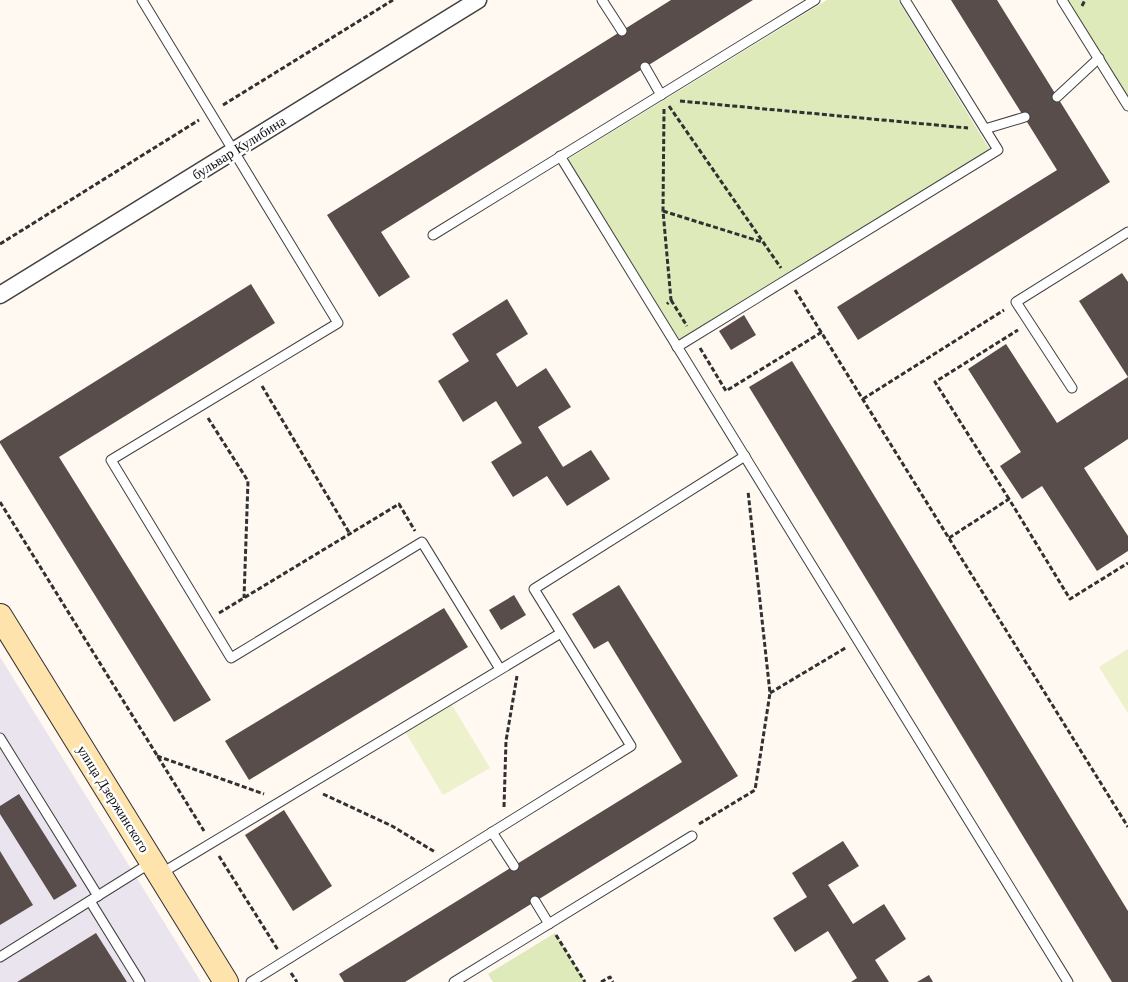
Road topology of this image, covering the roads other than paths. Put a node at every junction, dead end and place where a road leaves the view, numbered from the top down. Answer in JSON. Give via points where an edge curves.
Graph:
{"nodes":[{"id":1,"x":142,"y":0,"type":"edge"},
{"id":2,"x":478,"y":0,"type":"edge"},
{"id":3,"x":602,"y":0,"type":"edge"},
{"id":4,"x":815,"y":0,"type":"edge"},
{"id":5,"x":905,"y":0,"type":"edge"},
{"id":6,"x":1062,"y":0,"type":"edge"},
{"id":7,"x":622,"y":31,"type":"dead end"},
{"id":8,"x":1099,"y":58,"type":"junction"},
{"id":9,"x":645,"y":67,"type":"dead end"},
{"id":10,"x":663,"y":97,"type":"junction"},
{"id":11,"x":1057,"y":97,"type":"dead end"},
{"id":12,"x":1128,"y":106,"type":"edge"},
{"id":13,"x":1024,"y":117,"type":"dead end"},
{"id":14,"x":985,"y":129,"type":"junction"},
{"id":15,"x":233,"y":151,"type":"junction"},
{"id":16,"x":560,"y":156,"type":"junction"},
{"id":17,"x":1128,"y":232,"type":"edge"},
{"id":18,"x":433,"y":234,"type":"dead end"},
{"id":19,"x":0,"y":295,"type":"edge"},
{"id":20,"x":677,"y":347,"type":"junction"},
{"id":21,"x":1072,"y":388,"type":"dead end"},
{"id":22,"x":745,"y":456,"type":"junction"},
{"id":23,"x":2,"y":623,"type":"edge"},
{"id":24,"x":561,"y":633,"type":"junction"},
{"id":25,"x":500,"y":670,"type":"junction"},
{"id":26,"x":0,"y":738,"type":"edge"},
{"id":27,"x":492,"y":832,"type":"junction"},
{"id":28,"x":692,"y":836,"type":"dead end"},
{"id":29,"x":514,"y":866,"type":"dead end"},
{"id":30,"x":156,"y":868,"type":"junction"},
{"id":31,"x":94,"y":898,"type":"junction"},
{"id":32,"x":535,"y":901,"type":"dead end"},
{"id":33,"x":549,"y":924,"type":"junction"},
{"id":34,"x":0,"y":956,"type":"edge"},
{"id":35,"x":140,"y":982,"type":"edge"},
{"id":36,"x":226,"y":982,"type":"edge"},
{"id":37,"x":251,"y":982,"type":"edge"},
{"id":38,"x":454,"y":982,"type":"edge"},
{"id":39,"x":1068,"y":982,"type":"edge"}],
"edges":[{"from":1,"to":15,"type":"lane"},
{"from":2,"to":15,"type":"street","name":"бульвар Кулибина"},
{"from":3,"to":7,"type":"lane"},
{"from":4,"to":10,"type":"lane"},
{"from":5,"to":14,"type":"lane"},
{"from":6,"to":8,"type":"lane"},
{"from":8,"to":11,"type":"lane"},
{"from":8,"to":12,"type":"lane"},
{"from":9,"to":10,"type":"lane"},
{"from":10,"to":16,"type":"lane"},
{"from":13,"to":14,"type":"lane"},
{"from":14,"to":20,"type":"lane","via":[[998,150]]},
{"from":15,"to":19,"type":"street","name":"бульвар Кулибина"},
{"from":15,"to":25,"type":"lane","via":[[338,323],[111,460],[231,658],[422,542]]},
{"from":16,"to":18,"type":"lane"},
{"from":16,"to":20,"type":"lane"},
{"from":17,"to":21,"type":"lane","via":[[1016,302]]},
{"from":20,"to":22,"type":"lane"},
{"from":22,"to":24,"type":"lane","via":[[534,589]]},
{"from":22,"to":39,"type":"lane"},
{"from":23,"to":30,"type":"main road","name":"улица Дзержинского"},
{"from":24,"to":25,"type":"lane"},
{"from":24,"to":27,"type":"lane","via":[[631,746]]},
{"from":25,"to":30,"type":"lane","via":[[211,843]]},
{"from":26,"to":31,"type":"lane"},
{"from":27,"to":29,"type":"lane"},
{"from":27,"to":37,"type":"lane"},
{"from":28,"to":33,"type":"lane"},
{"from":30,"to":31,"type":"lane"},
{"from":30,"to":36,"type":"main road","name":"улица Дзержинского"},
{"from":31,"to":34,"type":"lane"},
{"from":31,"to":35,"type":"lane"},
{"from":32,"to":33,"type":"lane"},
{"from":33,"to":38,"type":"lane"}]}
